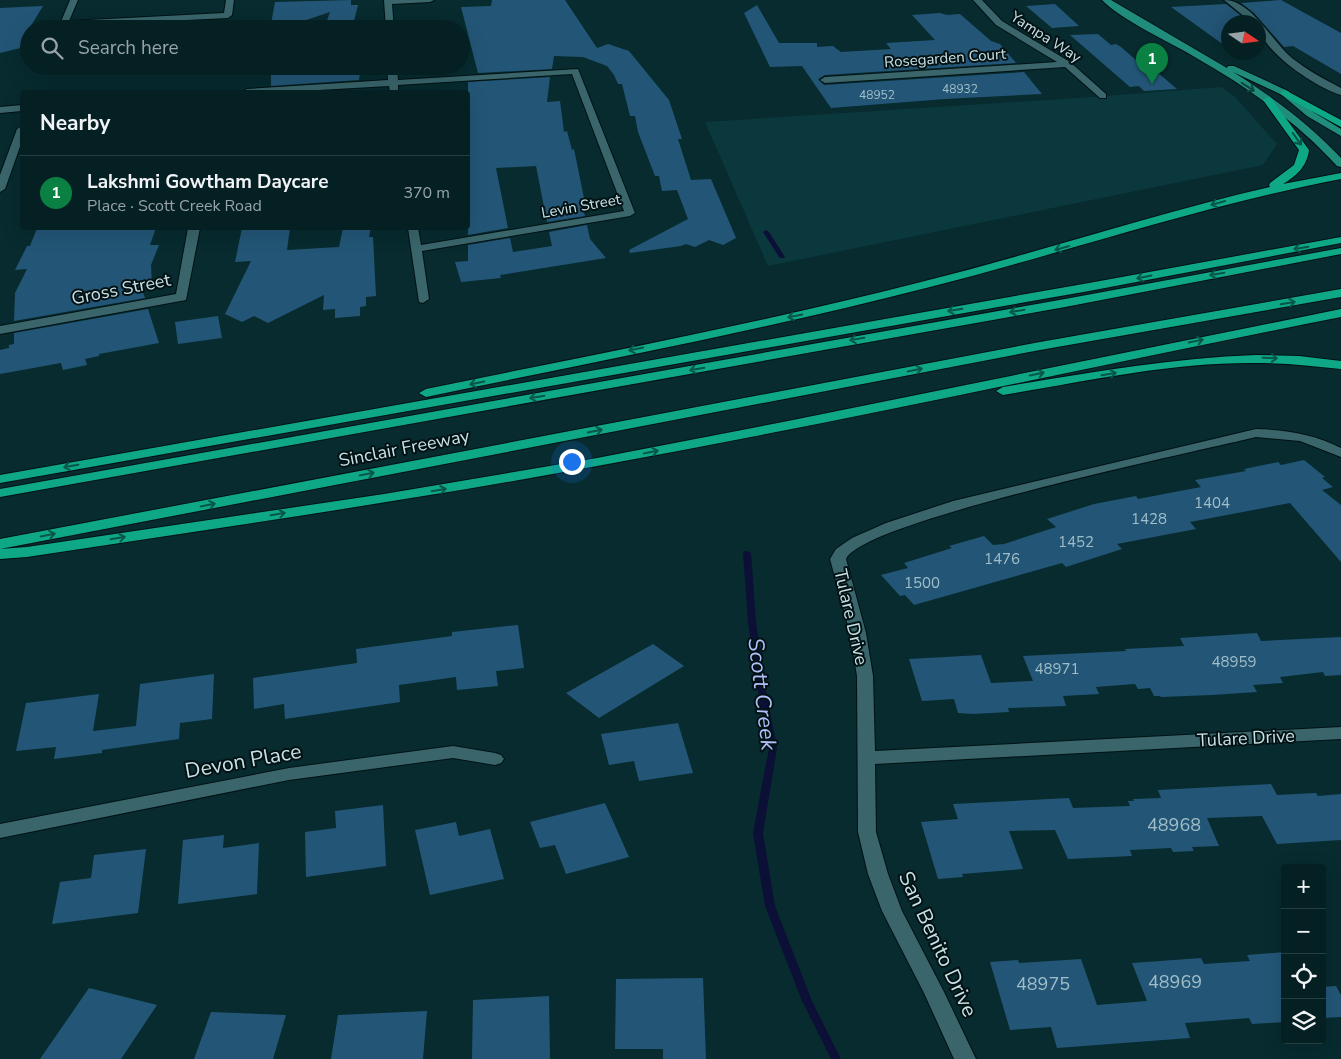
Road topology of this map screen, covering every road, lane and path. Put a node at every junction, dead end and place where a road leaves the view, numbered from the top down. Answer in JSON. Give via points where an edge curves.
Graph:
{"nodes":[{"id":1,"x":74,"y":0,"type":"edge"},
{"id":2,"x":230,"y":0,"type":"edge"},
{"id":3,"x":430,"y":0,"type":"edge"},
{"id":4,"x":977,"y":0,"type":"edge"},
{"id":5,"x":1106,"y":0,"type":"edge"},
{"id":6,"x":1229,"y":0,"type":"edge"},
{"id":7,"x":388,"y":1,"type":"edge"},
{"id":8,"x":1246,"y":15,"type":"edge"},
{"id":9,"x":66,"y":20,"type":"edge"},
{"id":10,"x":137,"y":20,"type":"edge"},
{"id":11,"x":389,"y":20,"type":"edge"},
{"id":12,"x":1266,"y":33,"type":"edge"},
{"id":13,"x":1199,"y":56,"type":"junction"},
{"id":14,"x":1067,"y":64,"type":"junction"},
{"id":15,"x":392,"y":75,"type":"edge"},
{"id":16,"x":825,"y":80,"type":"dead end"},
{"id":17,"x":392,"y":82,"type":"junction"},
{"id":18,"x":276,"y":90,"type":"edge"},
{"id":19,"x":394,"y":90,"type":"edge"},
{"id":20,"x":1341,"y":92,"type":"edge"},
{"id":21,"x":1285,"y":93,"type":"junction"},
{"id":22,"x":1102,"y":96,"type":"dead end"},
{"id":23,"x":1268,"y":100,"type":"junction"},
{"id":24,"x":20,"y":108,"type":"edge"},
{"id":25,"x":0,"y":110,"type":"edge"},
{"id":26,"x":1341,"y":124,"type":"edge"},
{"id":27,"x":1341,"y":133,"type":"edge"},
{"id":28,"x":20,"y":134,"type":"edge"},
{"id":29,"x":1341,"y":164,"type":"edge"},
{"id":30,"x":1341,"y":176,"type":"edge"},
{"id":31,"x":0,"y":189,"type":"edge"},
{"id":32,"x":1265,"y":190,"type":"junction"},
{"id":33,"x":194,"y":230,"type":"edge"},
{"id":34,"x":413,"y":230,"type":"edge"},
{"id":35,"x":1341,"y":240,"type":"edge"},
{"id":36,"x":416,"y":249,"type":"junction"},
{"id":37,"x":1341,"y":251,"type":"edge"},
{"id":38,"x":1263,"y":260,"type":"junction"},
{"id":39,"x":1341,"y":293,"type":"edge"},
{"id":40,"x":423,"y":298,"type":"dead end"},
{"id":41,"x":1341,"y":313,"type":"edge"},
{"id":42,"x":0,"y":330,"type":"edge"},
{"id":43,"x":1341,"y":365,"type":"edge"},
{"id":44,"x":818,"y":420,"type":"junction"},
{"id":45,"x":1341,"y":453,"type":"edge"},
{"id":46,"x":119,"y":458,"type":"junction"},
{"id":47,"x":0,"y":479,"type":"edge"},
{"id":48,"x":0,"y":493,"type":"edge"},
{"id":49,"x":0,"y":544,"type":"edge"},
{"id":50,"x":0,"y":554,"type":"edge"},
{"id":51,"x":1341,"y":733,"type":"edge"},
{"id":52,"x":865,"y":758,"type":"junction"},
{"id":53,"x":495,"y":759,"type":"dead end"},
{"id":54,"x":0,"y":831,"type":"edge"},
{"id":55,"x":965,"y":1059,"type":"edge"}],
"edges":[{"from":1,"to":9,"type":"street"},
{"from":2,"to":10,"type":"street","via":[[228,15]]},
{"from":3,"to":7,"type":"street"},
{"from":4,"to":14,"type":"street","name":"Yampa Way","via":[[998,23]]},
{"from":5,"to":13,"type":"main road","via":[[1129,17]]},
{"from":6,"to":8,"type":"street"},
{"from":7,"to":11,"type":"street"},
{"from":12,"to":20,"type":"street","via":[[1290,62]]},
{"from":13,"to":21,"type":"main road"},
{"from":13,"to":23,"type":"main road","one_way":true},
{"from":14,"to":16,"type":"street","name":"Rosegarden Court"},
{"from":14,"to":22,"type":"street","name":"Yampa Way"},
{"from":15,"to":17,"type":"street"},
{"from":17,"to":18,"type":"street"},
{"from":17,"to":19,"type":"street"},
{"from":17,"to":36,"type":"street","name":"Levin Street","via":[[575,71],[630,213]]},
{"from":21,"to":26,"type":"highway"},
{"from":21,"to":27,"type":"main road","via":[[1310,114]]},
{"from":23,"to":29,"type":"main road","via":[[1309,131]]},
{"from":23,"to":32,"type":"highway","one_way":true,"via":[[1300,142],[1304,158],[1292,174]]},
{"from":24,"to":25,"type":"street"},
{"from":28,"to":31,"type":"street"},
{"from":30,"to":32,"type":"highway"},
{"from":32,"to":46,"type":"highway","one_way":true,"via":[[864,301]]},
{"from":33,"to":42,"type":"street","name":"Gross Street","via":[[182,297]]},
{"from":34,"to":36,"type":"street"},
{"from":35,"to":38,"type":"highway","one_way":true},
{"from":36,"to":40,"type":"street"},
{"from":37,"to":38,"type":"highway"},
{"from":38,"to":46,"type":"highway","one_way":true,"via":[[1089,287]]},
{"from":38,"to":48,"type":"highway","one_way":true,"via":[[1065,303]]},
{"from":49,"to":39,"type":"highway","name":"Sinclair Freeway","one_way":true,"via":[[1040,346]]},
{"from":44,"to":41,"type":"highway","one_way":true},
{"from":44,"to":43,"type":"highway","one_way":true,"via":[[1201,361],[1264,358]]},
{"from":50,"to":44,"type":"highway","one_way":true,"via":[[410,494]]},
{"from":45,"to":52,"type":"street","name":"Tulare Drive","via":[[1322,442],[1288,434],[1256,433],[958,504],[858,541],[841,552],[838,559],[858,632],[865,676]]},
{"from":46,"to":47,"type":"highway","one_way":true},
{"from":51,"to":52,"type":"street","name":"Tulare Drive"},
{"from":52,"to":55,"type":"street","name":"San Benito Drive","via":[[867,832],[878,874],[892,911]]},
{"from":53,"to":54,"type":"street","name":"Devon Place","via":[[453,752],[289,774]]}]}
